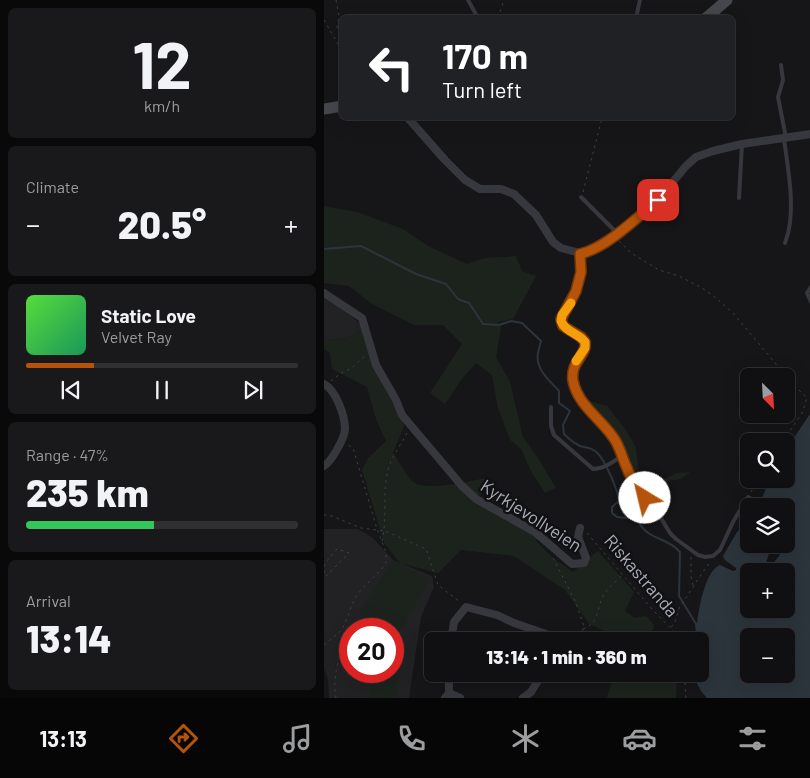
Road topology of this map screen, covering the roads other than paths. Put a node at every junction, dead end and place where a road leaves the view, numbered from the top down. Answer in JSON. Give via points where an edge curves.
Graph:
{"nodes":[{"id":1,"x":468,"y":0,"type":"edge"},
{"id":2,"x":640,"y":0,"type":"edge"},
{"id":3,"x":727,"y":0,"type":"edge"},
{"id":4,"x":476,"y":15,"type":"edge"},
{"id":5,"x":637,"y":15,"type":"edge"},
{"id":6,"x":710,"y":15,"type":"edge"},
{"id":7,"x":781,"y":65,"type":"dead end"},
{"id":8,"x":339,"y":106,"type":"edge"},
{"id":9,"x":324,"y":109,"type":"edge"},
{"id":10,"x":410,"y":120,"type":"edge"},
{"id":11,"x":810,"y":134,"type":"edge"},
{"id":12,"x":785,"y":138,"type":"junction"},
{"id":13,"x":742,"y":144,"type":"junction"},
{"id":14,"x":581,"y":197,"type":"road end"},
{"id":15,"x":739,"y":198,"type":"dead end"},
{"id":16,"x":615,"y":235,"type":"junction"},
{"id":17,"x":785,"y":243,"type":"dead end"},
{"id":18,"x":580,"y":254,"type":"junction"},
{"id":19,"x":810,"y":287,"type":"edge"},
{"id":20,"x":324,"y":293,"type":"edge"},
{"id":21,"x":810,"y":302,"type":"edge"},
{"id":22,"x":326,"y":384,"type":"edge"},
{"id":23,"x":551,"y":407,"type":"dead end"},
{"id":24,"x":622,"y":454,"type":"junction"},
{"id":25,"x":324,"y":466,"type":"edge"},
{"id":26,"x":740,"y":511,"type":"edge"},
{"id":27,"x":580,"y":528,"type":"road end"},
{"id":28,"x":452,"y":632,"type":"edge"},
{"id":29,"x":540,"y":632,"type":"edge"},
{"id":30,"x":448,"y":682,"type":"edge"},
{"id":31,"x":538,"y":682,"type":"edge"},
{"id":32,"x":447,"y":695,"type":"edge"},
{"id":33,"x":460,"y":698,"type":"edge"},
{"id":34,"x":523,"y":698,"type":"edge"}],
"edges":[{"from":1,"to":4,"type":"lane"},
{"from":2,"to":5,"type":"lane"},
{"from":3,"to":6,"type":"main road"},
{"from":7,"to":12,"type":"lane","via":[[783,80],[778,97]]},
{"from":8,"to":9,"type":"main road"},
{"from":10,"to":18,"type":"street","via":[[465,180],[480,189],[502,189],[514,194],[536,215],[553,242]]},
{"from":11,"to":12,"type":"street"},
{"from":12,"to":13,"type":"street"},
{"from":12,"to":17,"type":"lane","via":[[791,215]]},
{"from":13,"to":15,"type":"lane"},
{"from":13,"to":16,"type":"street","via":[[696,157],[658,200]]},
{"from":14,"to":16,"type":"lane"},
{"from":16,"to":18,"type":"street"},
{"from":18,"to":24,"type":"lane","via":[[581,272],[576,291],[561,321],[566,329],[585,342],[574,368],[573,381],[588,410],[614,438]]},
{"from":19,"to":21,"type":"lane","via":[[807,293]]},
{"from":20,"to":27,"type":"street","name":"Kyrkjevollveien","via":[[362,318],[376,365],[402,415],[476,499],[535,532],[572,564],[584,563],[586,558],[578,537]]},
{"from":22,"to":25,"type":"street","via":[[335,393],[345,429],[330,461]]},
{"from":23,"to":24,"type":"lane","via":[[554,435],[593,469],[609,465]]},
{"from":24,"to":26,"type":"lane","via":[[634,483],[670,533],[692,551],[705,557],[716,554]]},
{"from":28,"to":29,"type":"street","via":[[454,622],[466,607]]},
{"from":30,"to":32,"type":"street"},
{"from":31,"to":34,"type":"street"},
{"from":32,"to":33,"type":"street"}]}
